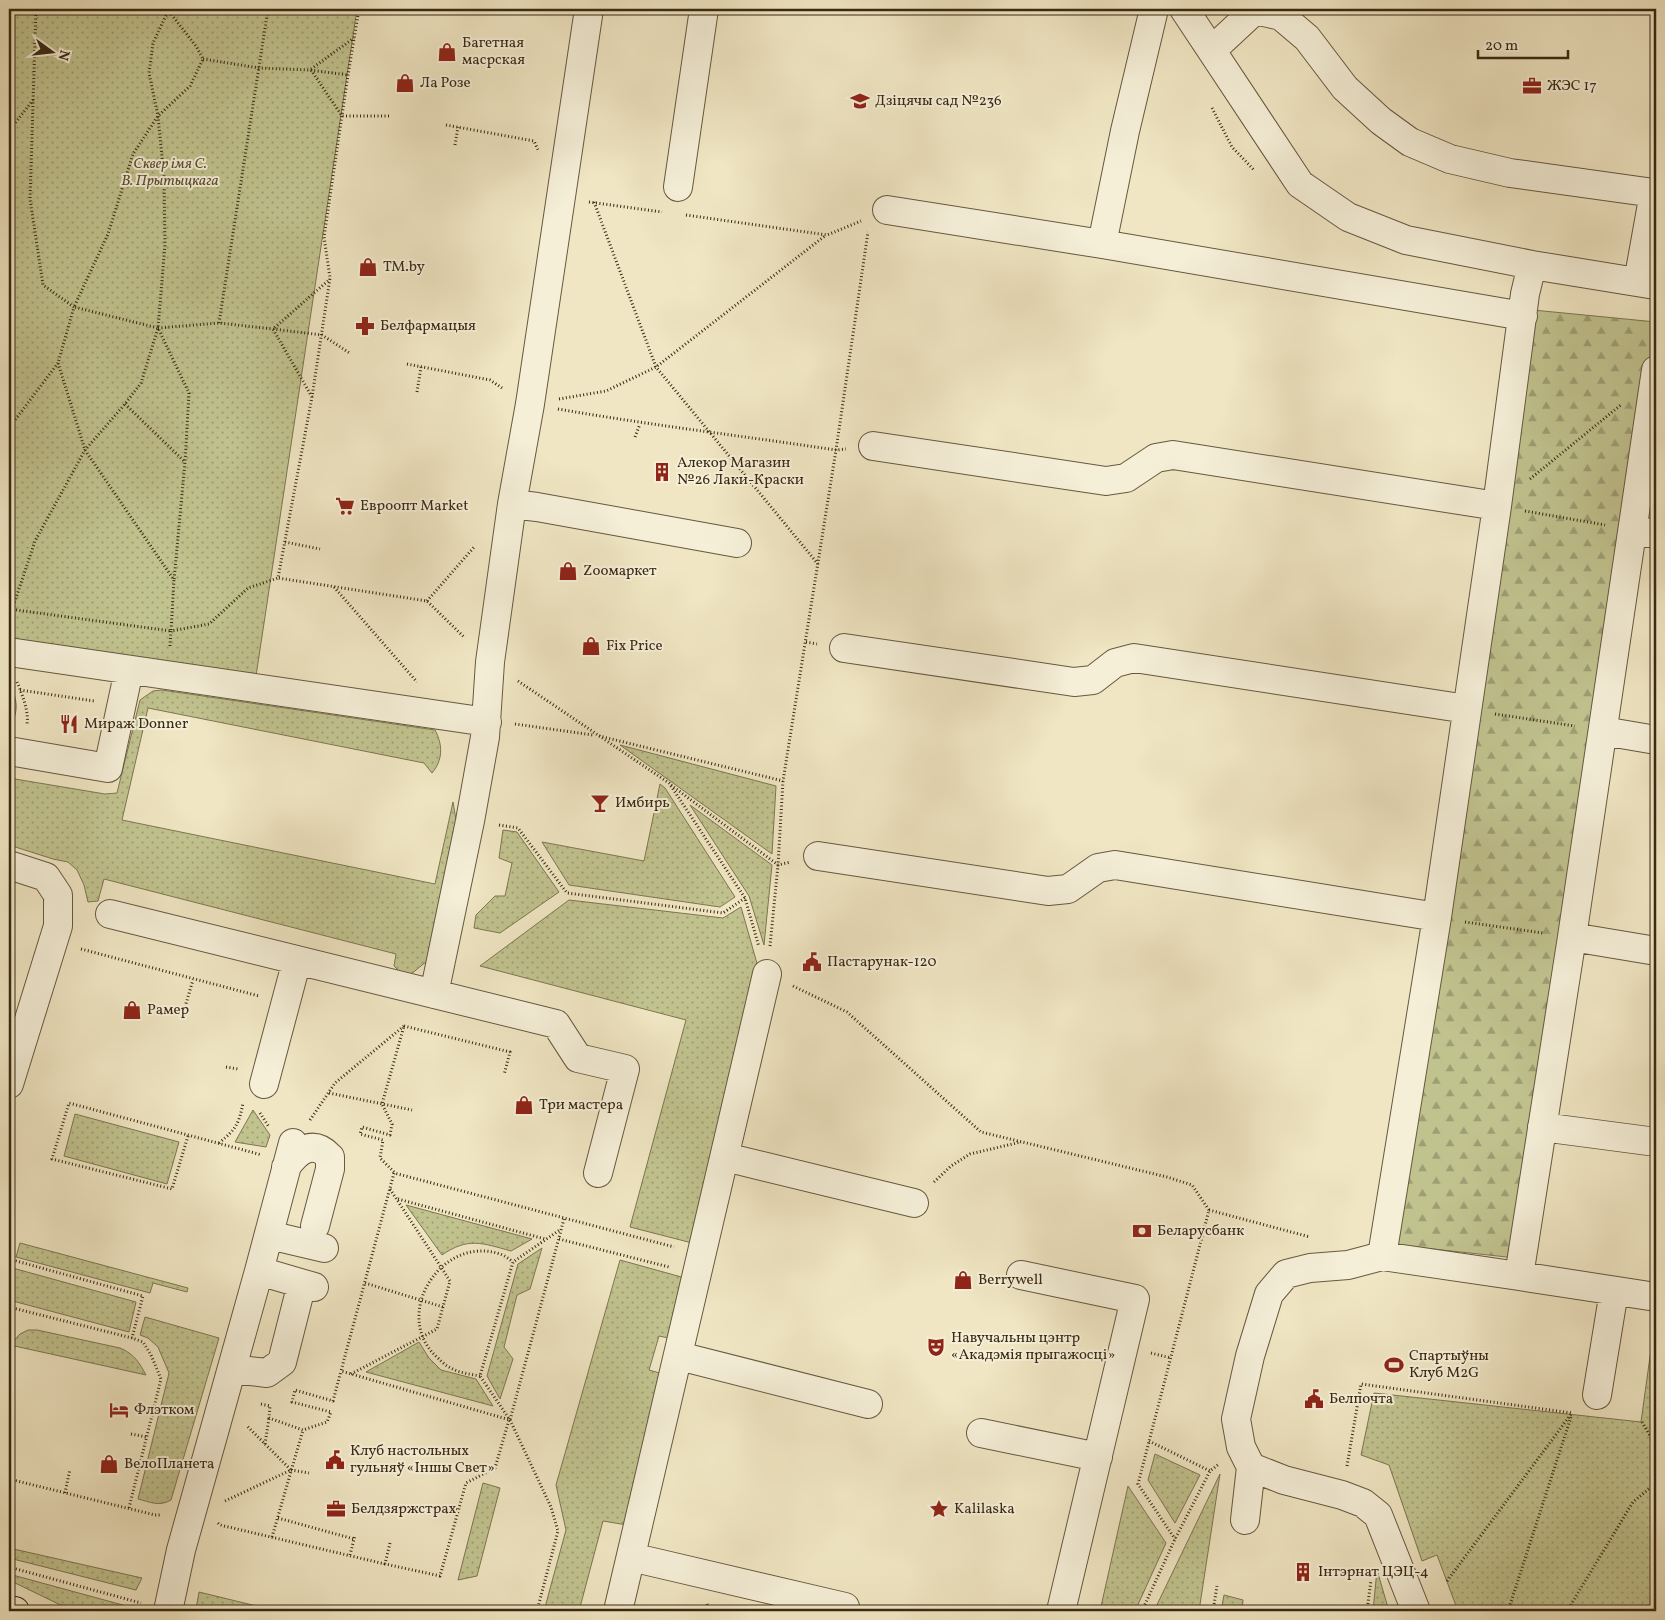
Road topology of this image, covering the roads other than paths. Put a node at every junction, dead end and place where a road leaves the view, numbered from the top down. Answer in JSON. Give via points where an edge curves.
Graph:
{"nodes":[{"id":1,"x":590,"y":9,"type":"edge"},
{"id":2,"x":704,"y":9,"type":"edge"},
{"id":3,"x":1154,"y":9,"type":"edge"},
{"id":4,"x":1184,"y":9,"type":"edge"},
{"id":5,"x":1255,"y":10,"type":"edge"},
{"id":6,"x":1212,"y":50,"type":"junction"},
{"id":7,"x":678,"y":187,"type":"dead end"},
{"id":8,"x":1655,"y":188,"type":"edge"},
{"id":9,"x":878,"y":219,"type":"road end"},
{"id":10,"x":1102,"y":244,"type":"junction"},
{"id":11,"x":1532,"y":265,"type":"junction"},
{"id":12,"x":1647,"y":284,"type":"edge"},
{"id":13,"x":1523,"y":316,"type":"junction"},
{"id":14,"x":1656,"y":373,"type":"edge"},
{"id":15,"x":874,"y":446,"type":"road end"},
{"id":16,"x":512,"y":504,"type":"junction"},
{"id":17,"x":1497,"y":506,"type":"junction"},
{"id":18,"x":1644,"y":532,"type":"edge"},
{"id":19,"x":737,"y":543,"type":"dead end"},
{"id":20,"x":844,"y":648,"type":"dead end"},
{"id":21,"x":9,"y":652,"type":"edge"},
{"id":22,"x":129,"y":670,"type":"junction"},
{"id":23,"x":1467,"y":709,"type":"junction"},
{"id":24,"x":487,"y":722,"type":"junction"},
{"id":25,"x":1603,"y":731,"type":"junction"},
{"id":26,"x":1656,"y":740,"type":"edge"},
{"id":27,"x":9,"y":751,"type":"edge"},
{"id":28,"x":818,"y":856,"type":"road end"},
{"id":29,"x":9,"y":865,"type":"edge"},
{"id":30,"x":110,"y":914,"type":"dead end"},
{"id":31,"x":1437,"y":918,"type":"junction"},
{"id":32,"x":1572,"y":937,"type":"junction"},
{"id":33,"x":1656,"y":951,"type":"edge"},
{"id":34,"x":297,"y":960,"type":"junction"},
{"id":35,"x":767,"y":974,"type":"road end"},
{"id":36,"x":434,"y":994,"type":"junction"},
{"id":37,"x":9,"y":1084,"type":"edge"},
{"id":38,"x":260,"y":1095,"type":"road end"},
{"id":39,"x":1542,"y":1127,"type":"junction"},
{"id":40,"x":1656,"y":1142,"type":"edge"},
{"id":41,"x":725,"y":1157,"type":"junction"},
{"id":42,"x":598,"y":1173,"type":"dead end"},
{"id":43,"x":914,"y":1203,"type":"dead end"},
{"id":44,"x":269,"y":1235,"type":"junction"},
{"id":45,"x":1382,"y":1256,"type":"junction"},
{"id":46,"x":259,"y":1271,"type":"junction"},
{"id":47,"x":1021,"y":1275,"type":"dead end"},
{"id":48,"x":1519,"y":1276,"type":"junction"},
{"id":49,"x":1614,"y":1291,"type":"junction"},
{"id":50,"x":1656,"y":1297,"type":"edge"},
{"id":51,"x":679,"y":1356,"type":"junction"},
{"id":52,"x":232,"y":1369,"type":"junction"},
{"id":53,"x":1597,"y":1395,"type":"dead end"},
{"id":54,"x":868,"y":1404,"type":"dead end"},
{"id":55,"x":981,"y":1433,"type":"dead end"},
{"id":56,"x":1098,"y":1457,"type":"junction"},
{"id":57,"x":1246,"y":1457,"type":"junction"},
{"id":58,"x":1245,"y":1520,"type":"dead end"},
{"id":59,"x":631,"y":1557,"type":"junction"},
{"id":60,"x":845,"y":1608,"type":"dead end"},
{"id":61,"x":9,"y":1610,"type":"edge"},
{"id":62,"x":15,"y":1611,"type":"edge"},
{"id":63,"x":168,"y":1611,"type":"edge"},
{"id":64,"x":618,"y":1611,"type":"edge"},
{"id":65,"x":1061,"y":1611,"type":"edge"},
{"id":66,"x":1416,"y":1611,"type":"edge"}],
"edges":[{"from":1,"to":16,"type":"street"},
{"from":2,"to":7,"type":"street"},
{"from":3,"to":10,"type":"street"},
{"from":4,"to":6,"type":"street"},
{"from":5,"to":6,"type":"street"},
{"from":5,"to":8,"type":"street","via":[[1282,16],[1307,38],[1345,88],[1410,142],[1450,159],[1510,174]]},
{"from":6,"to":11,"type":"street","via":[[1300,184],[1348,217],[1406,240]]},
{"from":8,"to":12,"type":"street"},
{"from":9,"to":10,"type":"street"},
{"from":10,"to":13,"type":"street"},
{"from":11,"to":12,"type":"street"},
{"from":11,"to":13,"type":"street"},
{"from":13,"to":17,"type":"street"},
{"from":14,"to":18,"type":"street"},
{"from":15,"to":17,"type":"street","via":[[1106,480],[1126,478],[1156,458],[1173,455]]},
{"from":16,"to":19,"type":"street"},
{"from":16,"to":24,"type":"street","via":[[490,662]]},
{"from":17,"to":23,"type":"street"},
{"from":18,"to":25,"type":"street"},
{"from":20,"to":23,"type":"street","via":[[1074,682],[1093,680],[1116,663],[1134,658]]},
{"from":21,"to":22,"type":"street"},
{"from":22,"to":24,"type":"street"},
{"from":22,"to":27,"type":"street","via":[[108,768]]},
{"from":23,"to":31,"type":"street"},
{"from":24,"to":36,"type":"street"},
{"from":25,"to":26,"type":"street"},
{"from":25,"to":32,"type":"street"},
{"from":28,"to":31,"type":"street","via":[[1048,891],[1068,889],[1098,868],[1115,865]]},
{"from":29,"to":37,"type":"street","via":[[46,877],[58,895],[58,926]]},
{"from":30,"to":34,"type":"street"},
{"from":31,"to":45,"type":"street"},
{"from":32,"to":33,"type":"street"},
{"from":32,"to":39,"type":"street"},
{"from":34,"to":36,"type":"street"},
{"from":34,"to":38,"type":"street"},
{"from":35,"to":41,"type":"street"},
{"from":36,"to":42,"type":"street","via":[[556,1024],[578,1058],[625,1069]]},
{"from":39,"to":40,"type":"street"},
{"from":39,"to":48,"type":"street"},
{"from":41,"to":43,"type":"street"},
{"from":41,"to":51,"type":"street"},
{"from":44,"to":44,"type":"street","via":[[281,1155],[314,1147],[323,1150],[330,1157],[330,1169],[320,1237]]},
{"from":44,"to":46,"type":"street"},
{"from":45,"to":48,"type":"street"},
{"from":45,"to":57,"type":"street","via":[[1348,1265],[1286,1274],[1269,1294],[1250,1356],[1236,1419]]},
{"from":46,"to":52,"type":"street"},
{"from":46,"to":52,"type":"street","via":[[307,1291],[282,1362],[267,1372]]},
{"from":47,"to":56,"type":"street","via":[[1135,1299]]},
{"from":48,"to":49,"type":"street"},
{"from":49,"to":50,"type":"street"},
{"from":49,"to":53,"type":"street"},
{"from":51,"to":54,"type":"street"},
{"from":51,"to":59,"type":"street"},
{"from":52,"to":63,"type":"street","via":[[181,1550]]},
{"from":55,"to":56,"type":"street"},
{"from":56,"to":65,"type":"street"},
{"from":57,"to":58,"type":"street"},
{"from":57,"to":66,"type":"street","via":[[1284,1480],[1342,1495],[1363,1503],[1378,1515]]},
{"from":59,"to":60,"type":"street"},
{"from":59,"to":64,"type":"street"},
{"from":61,"to":62,"type":"main road"}]}
